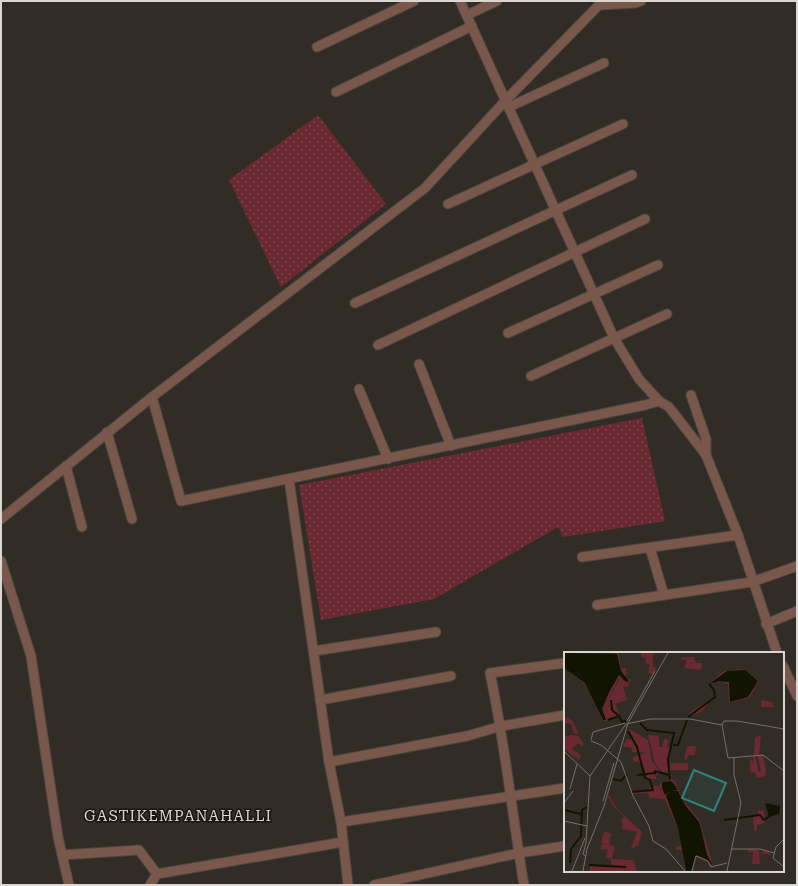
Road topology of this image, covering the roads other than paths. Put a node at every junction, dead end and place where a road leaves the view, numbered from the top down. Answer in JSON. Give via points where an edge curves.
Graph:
{"nodes":[{"id":1,"x":414,"y":1,"type":"edge"},
{"id":2,"x":460,"y":1,"type":"edge"},
{"id":3,"x":497,"y":1,"type":"edge"},
{"id":4,"x":641,"y":1,"type":"edge"},
{"id":5,"x":467,"y":15,"type":"junction"},
{"id":6,"x":472,"y":26,"type":"junction"},
{"id":7,"x":317,"y":47,"type":"dead end"},
{"id":8,"x":604,"y":63,"type":"dead end"},
{"id":9,"x":336,"y":92,"type":"dead end"},
{"id":10,"x":507,"y":104,"type":"junction"},
{"id":11,"x":622,"y":124,"type":"dead end"},
{"id":12,"x":535,"y":164,"type":"junction"},
{"id":13,"x":632,"y":175,"type":"dead end"},
{"id":14,"x":448,"y":204,"type":"dead end"},
{"id":15,"x":556,"y":210,"type":"junction"},
{"id":16,"x":645,"y":219,"type":"dead end"},
{"id":17,"x":574,"y":251,"type":"junction"},
{"id":18,"x":658,"y":265,"type":"dead end"},
{"id":19,"x":594,"y":294,"type":"junction"},
{"id":20,"x":355,"y":303,"type":"dead end"},
{"id":21,"x":667,"y":314,"type":"dead end"},
{"id":22,"x":508,"y":333,"type":"dead end"},
{"id":23,"x":614,"y":338,"type":"junction"},
{"id":24,"x":378,"y":345,"type":"dead end"},
{"id":25,"x":419,"y":364,"type":"dead end"},
{"id":26,"x":531,"y":376,"type":"dead end"},
{"id":27,"x":359,"y":389,"type":"dead end"},
{"id":28,"x":692,"y":395,"type":"dead end"},
{"id":29,"x":152,"y":396,"type":"junction"},
{"id":30,"x":659,"y":401,"type":"junction"},
{"id":31,"x":107,"y":432,"type":"junction"},
{"id":32,"x":451,"y":446,"type":"junction"},
{"id":33,"x":706,"y":455,"type":"junction"},
{"id":34,"x":388,"y":459,"type":"junction"},
{"id":35,"x":66,"y":466,"type":"junction"},
{"id":36,"x":289,"y":479,"type":"junction"},
{"id":37,"x":1,"y":519,"type":"edge"},
{"id":38,"x":132,"y":519,"type":"dead end"},
{"id":39,"x":82,"y":527,"type":"dead end"},
{"id":40,"x":738,"y":536,"type":"junction"},
{"id":41,"x":650,"y":548,"type":"junction"},
{"id":42,"x":582,"y":557,"type":"dead end"},
{"id":43,"x":1,"y":561,"type":"edge"},
{"id":44,"x":797,"y":566,"type":"edge"},
{"id":45,"x":752,"y":582,"type":"junction"},
{"id":46,"x":664,"y":595,"type":"junction"},
{"id":47,"x":597,"y":605,"type":"dead end"},
{"id":48,"x":797,"y":611,"type":"edge"},
{"id":49,"x":766,"y":624,"type":"junction"},
{"id":50,"x":436,"y":632,"type":"dead end"},
{"id":51,"x":314,"y":651,"type":"junction"},
{"id":52,"x":777,"y":652,"type":"edge"},
{"id":53,"x":564,"y":663,"type":"edge"},
{"id":54,"x":784,"y":668,"type":"edge"},
{"id":55,"x":451,"y":676,"type":"dead end"},
{"id":56,"x":797,"y":696,"type":"edge"},
{"id":57,"x":320,"y":700,"type":"junction"},
{"id":58,"x":564,"y":715,"type":"edge"},
{"id":59,"x":502,"y":726,"type":"junction"},
{"id":60,"x":329,"y":762,"type":"junction"},
{"id":61,"x":564,"y":788,"type":"edge"},
{"id":62,"x":509,"y":796,"type":"junction"},
{"id":63,"x":342,"y":822,"type":"junction"},
{"id":64,"x":343,"y":842,"type":"junction"},
{"id":65,"x":564,"y":846,"type":"edge"},
{"id":66,"x":519,"y":853,"type":"junction"},
{"id":67,"x":62,"y":855,"type":"junction"},
{"id":68,"x":157,"y":874,"type":"junction"},
{"id":69,"x":69,"y":885,"type":"edge"},
{"id":70,"x":150,"y":885,"type":"edge"},
{"id":71,"x":348,"y":885,"type":"edge"},
{"id":72,"x":374,"y":885,"type":"edge"},
{"id":73,"x":524,"y":885,"type":"edge"}],
"edges":[{"from":1,"to":7,"type":"street"},
{"from":2,"to":5,"type":"street"},
{"from":3,"to":5,"type":"street"},
{"from":4,"to":10,"type":"street","via":[[598,5]]},
{"from":5,"to":6,"type":"street"},
{"from":6,"to":9,"type":"street"},
{"from":6,"to":10,"type":"street"},
{"from":8,"to":10,"type":"street"},
{"from":10,"to":12,"type":"street"},
{"from":10,"to":29,"type":"street","via":[[425,188]]},
{"from":11,"to":12,"type":"street"},
{"from":12,"to":14,"type":"street"},
{"from":12,"to":15,"type":"street"},
{"from":13,"to":15,"type":"street"},
{"from":15,"to":17,"type":"street"},
{"from":15,"to":20,"type":"street"},
{"from":16,"to":17,"type":"street"},
{"from":17,"to":19,"type":"street"},
{"from":17,"to":24,"type":"street"},
{"from":18,"to":19,"type":"street"},
{"from":19,"to":22,"type":"street"},
{"from":19,"to":23,"type":"street"},
{"from":21,"to":23,"type":"street"},
{"from":23,"to":26,"type":"street"},
{"from":23,"to":30,"type":"street","via":[[639,379]]},
{"from":25,"to":32,"type":"street"},
{"from":27,"to":34,"type":"street"},
{"from":28,"to":33,"type":"street","via":[[706,439]]},
{"from":29,"to":31,"type":"street"},
{"from":29,"to":36,"type":"street","via":[[181,501]]},
{"from":30,"to":32,"type":"street"},
{"from":30,"to":33,"type":"street","via":[[674,412]]},
{"from":31,"to":35,"type":"street"},
{"from":31,"to":38,"type":"street"},
{"from":32,"to":34,"type":"street"},
{"from":33,"to":40,"type":"street"},
{"from":34,"to":36,"type":"street"},
{"from":35,"to":37,"type":"street"},
{"from":35,"to":39,"type":"street"},
{"from":36,"to":51,"type":"street"},
{"from":40,"to":41,"type":"street"},
{"from":40,"to":45,"type":"street"},
{"from":41,"to":42,"type":"street"},
{"from":41,"to":46,"type":"street"},
{"from":43,"to":67,"type":"street","via":[[31,656]]},
{"from":44,"to":45,"type":"street"},
{"from":45,"to":46,"type":"street"},
{"from":45,"to":49,"type":"street"},
{"from":46,"to":47,"type":"street"},
{"from":48,"to":49,"type":"street"},
{"from":49,"to":52,"type":"street"},
{"from":50,"to":51,"type":"street"},
{"from":51,"to":57,"type":"street"},
{"from":53,"to":59,"type":"street","via":[[490,673]]},
{"from":54,"to":56,"type":"street"},
{"from":55,"to":57,"type":"street"},
{"from":57,"to":60,"type":"street"},
{"from":58,"to":59,"type":"street"},
{"from":59,"to":60,"type":"street","via":[[467,736]]},
{"from":59,"to":62,"type":"street"},
{"from":60,"to":63,"type":"street"},
{"from":61,"to":62,"type":"street"},
{"from":62,"to":63,"type":"street"},
{"from":62,"to":66,"type":"street"},
{"from":63,"to":64,"type":"street"},
{"from":64,"to":68,"type":"street"},
{"from":64,"to":71,"type":"street"},
{"from":65,"to":66,"type":"street"},
{"from":66,"to":72,"type":"street"},
{"from":66,"to":73,"type":"street"},
{"from":67,"to":68,"type":"street","via":[[139,850]]},
{"from":67,"to":69,"type":"street"},
{"from":68,"to":70,"type":"street"}]}
